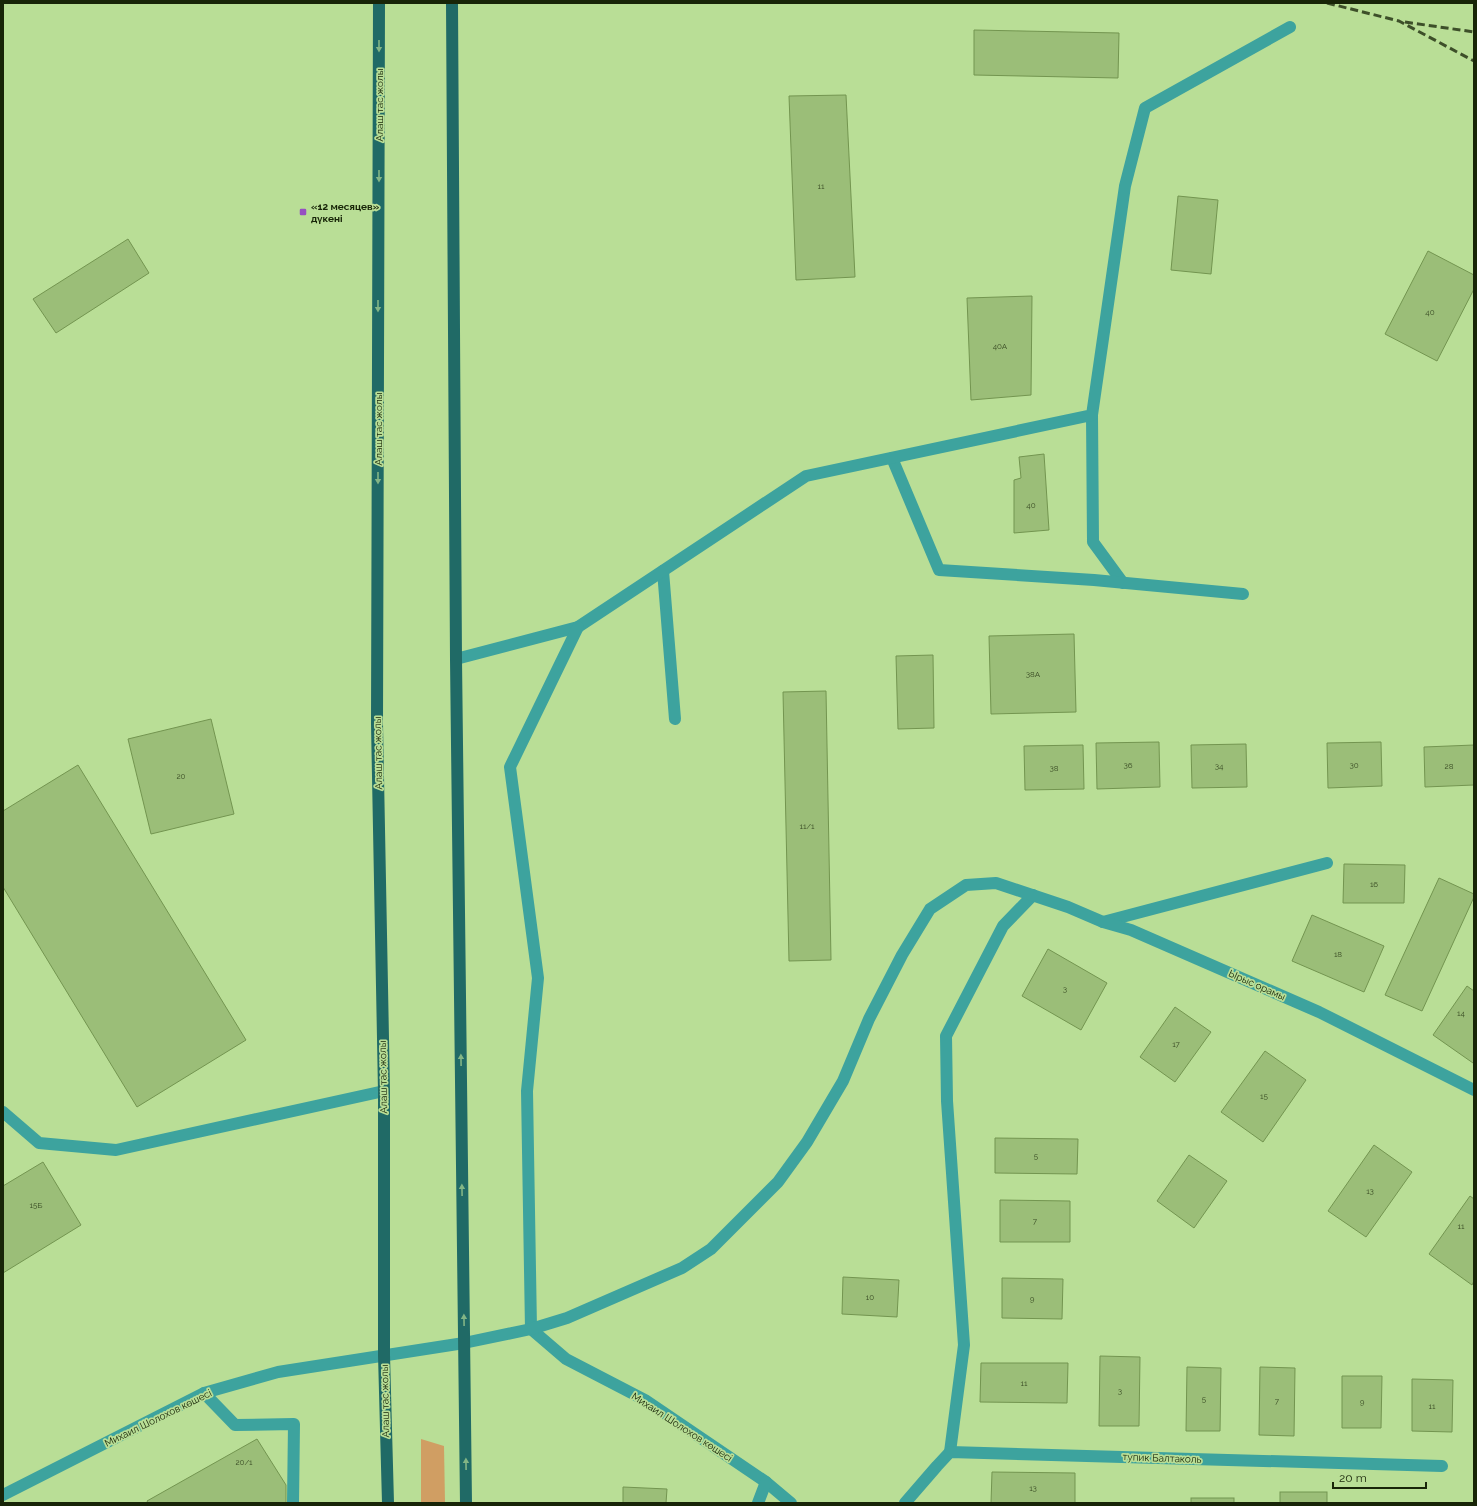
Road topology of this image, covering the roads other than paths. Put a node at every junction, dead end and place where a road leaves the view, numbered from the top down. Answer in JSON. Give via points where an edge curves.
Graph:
{"nodes":[{"id":1,"x":452,"y":3,"type":"edge"},
{"id":2,"x":379,"y":5,"type":"edge"},
{"id":3,"x":1290,"y":26,"type":"dead end"},
{"id":4,"x":1092,"y":415,"type":"junction"},
{"id":5,"x":892,"y":458,"type":"junction"},
{"id":6,"x":663,"y":571,"type":"junction"},
{"id":7,"x":1123,"y":583,"type":"junction"},
{"id":8,"x":1243,"y":594,"type":"dead end"},
{"id":9,"x":578,"y":627,"type":"junction"},
{"id":10,"x":456,"y":659,"type":"junction"},
{"id":11,"x":675,"y":719,"type":"dead end"},
{"id":12,"x":1327,"y":863,"type":"dead end"},
{"id":13,"x":1033,"y":895,"type":"junction"},
{"id":14,"x":1103,"y":922,"type":"junction"},
{"id":15,"x":1474,"y":1090,"type":"edge"},
{"id":16,"x":384,"y":1091,"type":"junction"},
{"id":17,"x":3,"y":1112,"type":"edge"},
{"id":18,"x":531,"y":1329,"type":"junction"},
{"id":19,"x":464,"y":1343,"type":"junction"},
{"id":20,"x":384,"y":1355,"type":"junction"},
{"id":21,"x":204,"y":1393,"type":"junction"},
{"id":22,"x":950,"y":1452,"type":"junction"},
{"id":23,"x":1442,"y":1466,"type":"dead end"},
{"id":24,"x":766,"y":1482,"type":"junction"},
{"id":25,"x":3,"y":1496,"type":"edge"},
{"id":26,"x":293,"y":1503,"type":"edge"},
{"id":27,"x":388,"y":1503,"type":"edge"},
{"id":28,"x":466,"y":1503,"type":"edge"},
{"id":29,"x":758,"y":1503,"type":"edge"},
{"id":30,"x":790,"y":1503,"type":"edge"},
{"id":31,"x":905,"y":1503,"type":"edge"}],
"edges":[{"from":1,"to":10,"type":"main road"},
{"from":2,"to":16,"type":"main road","name":"Алаш тас жолы","one_way":true,"via":[[377,724]]},
{"from":3,"to":4,"type":"street","via":[[1145,108],[1125,186]]},
{"from":4,"to":5,"type":"street"},
{"from":4,"to":7,"type":"street","via":[[1093,542]]},
{"from":5,"to":6,"type":"street","via":[[806,476]]},
{"from":5,"to":7,"type":"street","via":[[939,570]]},
{"from":6,"to":9,"type":"street"},
{"from":6,"to":11,"type":"street"},
{"from":7,"to":8,"type":"street"},
{"from":9,"to":10,"type":"street"},
{"from":9,"to":18,"type":"street","via":[[510,767],[538,978],[527,1090]]},
{"from":19,"to":10,"type":"main road","one_way":true},
{"from":12,"to":14,"type":"street"},
{"from":13,"to":14,"type":"street","name":"Ырыс орамы"},
{"from":13,"to":18,"type":"street","name":"Ырыс орамы","via":[[996,883],[966,885],[930,909],[868,1019],[843,1081],[807,1142],[778,1182],[711,1249],[682,1268],[567,1318]]},
{"from":13,"to":22,"type":"street","via":[[1003,926],[946,1036],[947,1101],[964,1345]]},
{"from":14,"to":15,"type":"street","name":"Ырыс орамы","via":[[1132,930],[1319,1012]]},
{"from":16,"to":17,"type":"street","via":[[116,1150],[39,1143]]},
{"from":16,"to":20,"type":"main road","name":"Алаш тас жолы"},
{"from":18,"to":19,"type":"street","name":"Михаил Шолохов көшесі"},
{"from":18,"to":24,"type":"street","name":"Михаил Шолохов көшесі","via":[[566,1359],[645,1400]]},
{"from":19,"to":20,"type":"street","name":"Михаил Шолохов көшесі"},
{"from":28,"to":19,"type":"main road","one_way":true},
{"from":20,"to":21,"type":"street","name":"Михаил Шолохов көшесі","via":[[278,1372]]},
{"from":20,"to":27,"type":"main road","name":"Алаш тас жолы"},
{"from":21,"to":25,"type":"street","name":"Михаил Шолохов көшесі"},
{"from":21,"to":26,"type":"street","via":[[236,1425],[294,1424]]},
{"from":22,"to":23,"type":"street","name":"тупик Балтаколь"},
{"from":22,"to":31,"type":"street"},
{"from":24,"to":29,"type":"street"},
{"from":24,"to":30,"type":"street","name":"Михаил Шолохов көшесі"}]}
